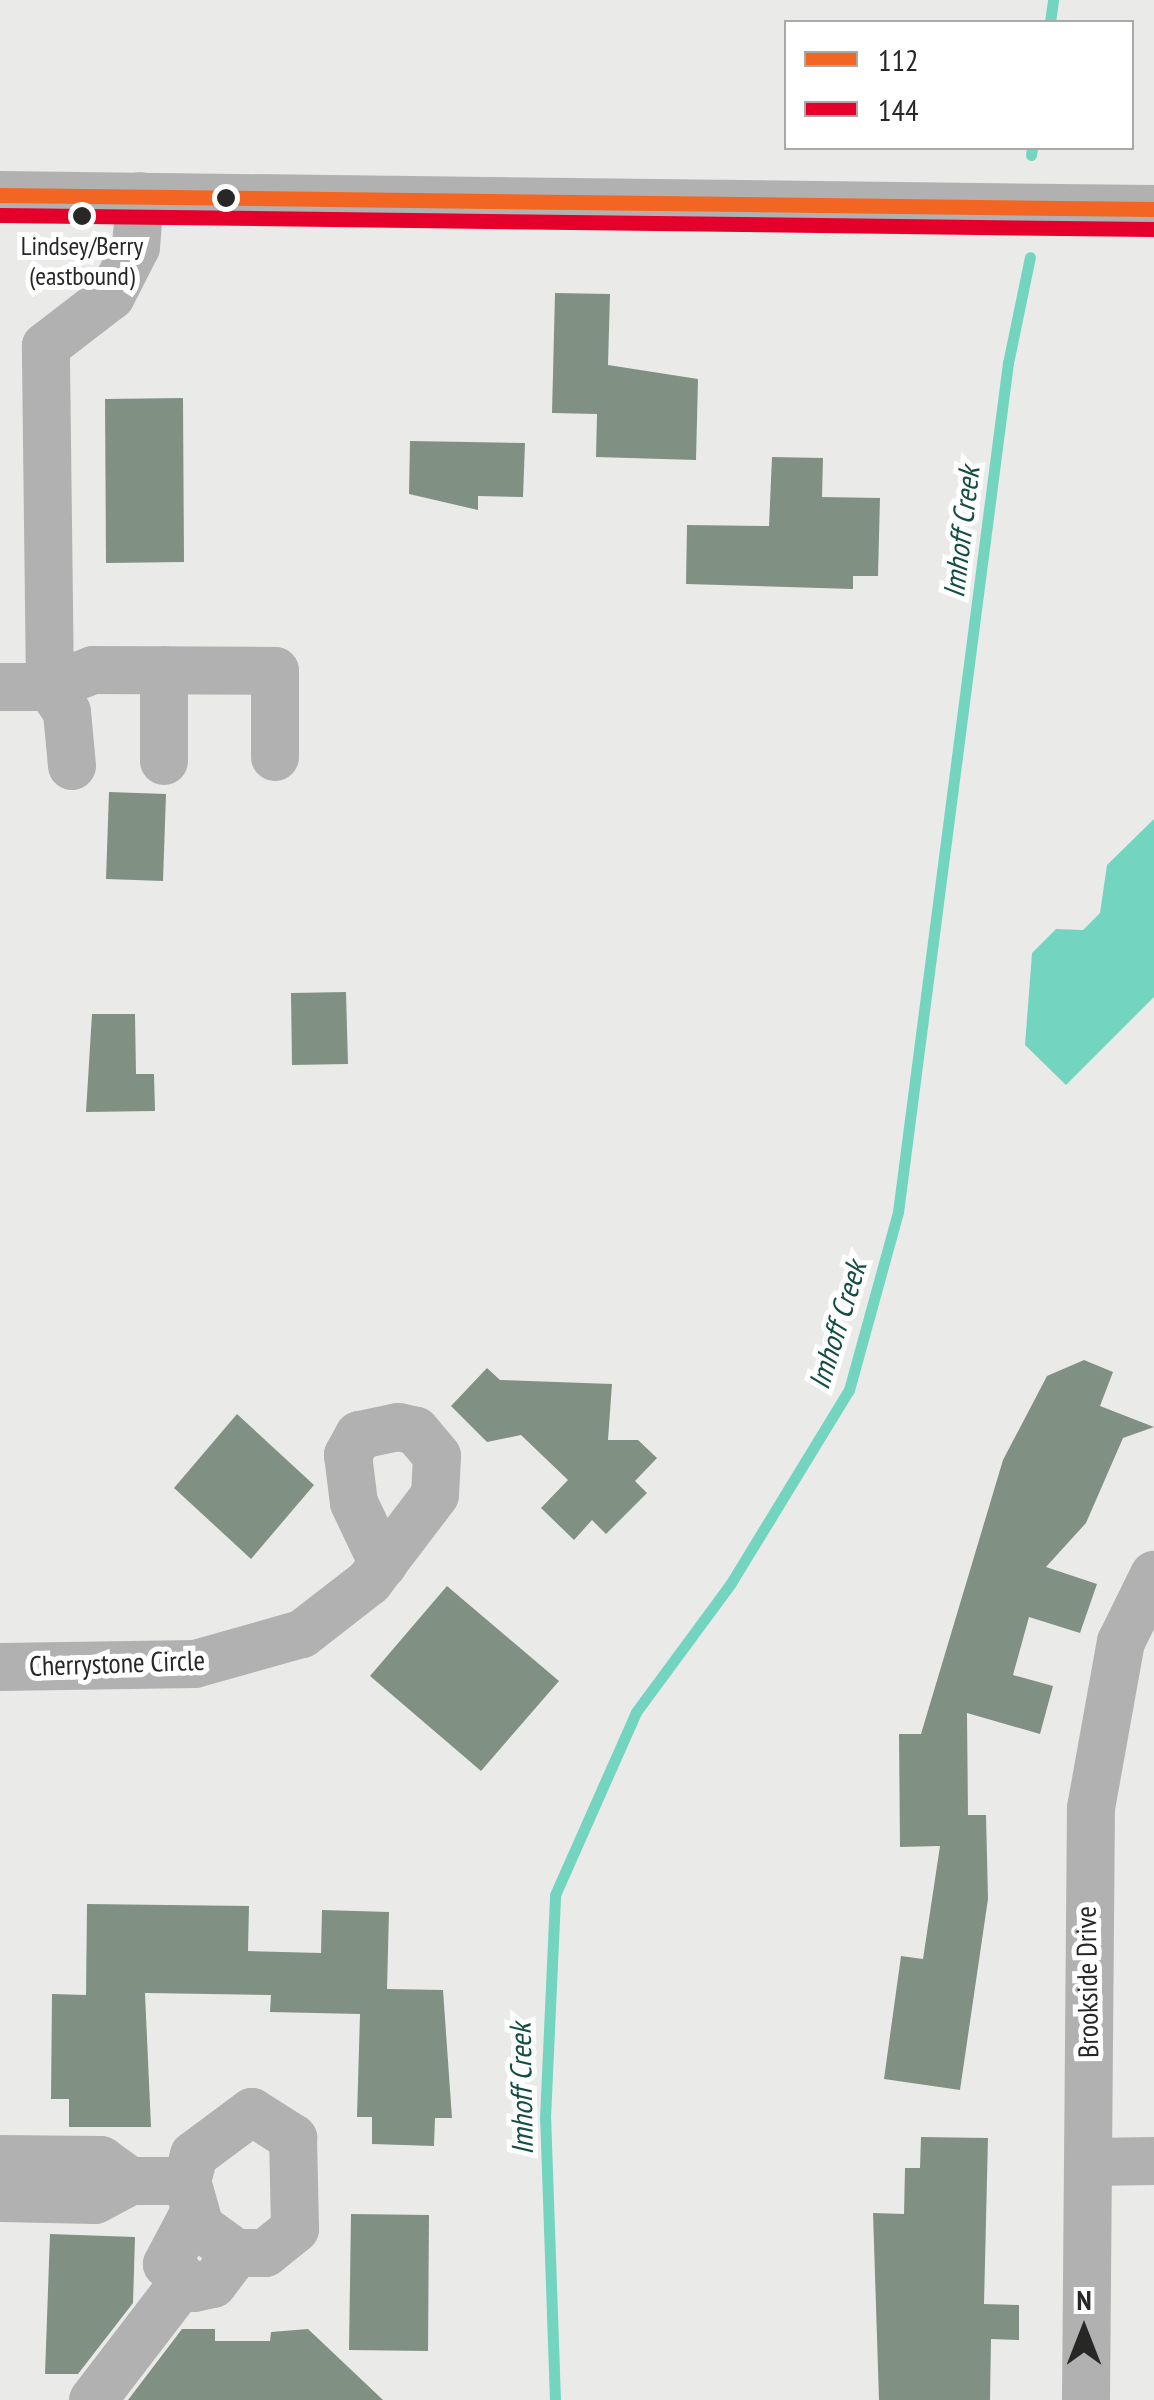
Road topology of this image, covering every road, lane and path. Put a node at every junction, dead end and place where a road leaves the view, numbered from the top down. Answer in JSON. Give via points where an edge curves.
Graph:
{"nodes":[{"id":1,"x":0,"y":196,"type":"edge"},
{"id":2,"x":140,"y":196,"type":"junction"},
{"id":3,"x":1154,"y":209,"type":"edge"},
{"id":4,"x":164,"y":670,"type":"junction"},
{"id":5,"x":0,"y":687,"type":"edge"},
{"id":6,"x":50,"y":687,"type":"junction"},
{"id":7,"x":276,"y":757,"type":"dead end"},
{"id":8,"x":164,"y":761,"type":"dead end"},
{"id":9,"x":72,"y":766,"type":"dead end"},
{"id":10,"x":383,"y":1564,"type":"dead end"},
{"id":11,"x":1154,"y":1576,"type":"edge"},
{"id":12,"x":0,"y":1667,"type":"edge"},
{"id":13,"x":0,"y":2160,"type":"edge"},
{"id":14,"x":1154,"y":2161,"type":"edge"},
{"id":15,"x":1090,"y":2162,"type":"junction"},
{"id":16,"x":130,"y":2181,"type":"junction"},
{"id":17,"x":191,"y":2197,"type":"junction"},
{"id":18,"x":0,"y":2198,"type":"edge"},
{"id":19,"x":236,"y":2253,"type":"junction"},
{"id":20,"x":186,"y":2280,"type":"junction"},
{"id":21,"x":93,"y":2400,"type":"edge"},
{"id":22,"x":1086,"y":2400,"type":"edge"}],
"edges":[{"from":1,"to":2,"type":"street"},
{"from":2,"to":3,"type":"street"},
{"from":2,"to":6,"type":"street","via":[[136,247],[111,296],[46,346]]},
{"from":4,"to":6,"type":"street","via":[[93,670]]},
{"from":4,"to":7,"type":"street","via":[[275,671]]},
{"from":4,"to":8,"type":"street"},
{"from":5,"to":6,"type":"street"},
{"from":6,"to":9,"type":"street","via":[[67,712]]},
{"from":10,"to":12,"type":"street","name":"Cherrystone Circle","via":[[341,1610],[258,1652],[129,1668]]},
{"from":11,"to":15,"type":"street","name":"Brookside Drive","via":[[1121,1642],[1091,1808]]},
{"from":13,"to":16,"type":"street","via":[[101,2160]]},
{"from":14,"to":15,"type":"street"},
{"from":15,"to":22,"type":"street","name":"Brookside Drive"},
{"from":16,"to":17,"type":"street"},
{"from":16,"to":18,"type":"street","via":[[95,2200]]},
{"from":17,"to":19,"type":"street","via":[[216,2245]]},
{"from":17,"to":19,"type":"street","via":[[194,2155],[252,2112],[293,2138],[295,2229],[265,2253]]},
{"from":17,"to":20,"type":"street","via":[[167,2264]]},
{"from":19,"to":20,"type":"street","via":[[213,2284]]},
{"from":20,"to":21,"type":"street"}]}
